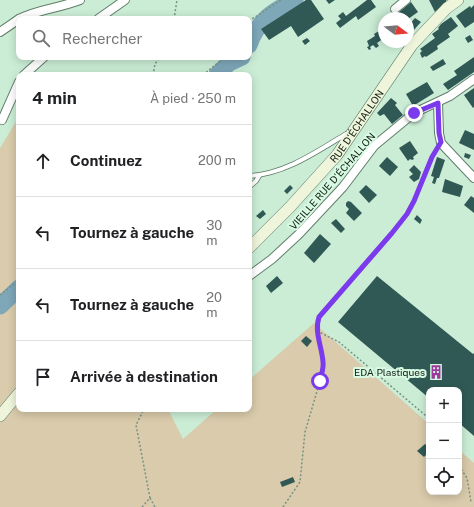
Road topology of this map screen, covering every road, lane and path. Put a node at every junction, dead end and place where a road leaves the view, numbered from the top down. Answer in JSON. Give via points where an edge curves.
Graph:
{"nodes":[{"id":1,"x":80,"y":0,"type":"edge"},
{"id":2,"x":125,"y":0,"type":"edge"},
{"id":3,"x":177,"y":0,"type":"edge"},
{"id":4,"x":281,"y":0,"type":"edge"},
{"id":5,"x":406,"y":0,"type":"edge"},
{"id":6,"x":458,"y":0,"type":"edge"},
{"id":7,"x":395,"y":9,"type":"dead end"},
{"id":8,"x":25,"y":16,"type":"edge"},
{"id":9,"x":102,"y":16,"type":"edge"},
{"id":10,"x":174,"y":16,"type":"edge"},
{"id":11,"x":252,"y":19,"type":"edge"},
{"id":12,"x":16,"y":21,"type":"edge"},
{"id":13,"x":0,"y":32,"type":"edge"},
{"id":14,"x":41,"y":60,"type":"edge"},
{"id":15,"x":158,"y":60,"type":"edge"},
{"id":16,"x":221,"y":60,"type":"edge"},
{"id":17,"x":27,"y":72,"type":"edge"},
{"id":18,"x":154,"y":72,"type":"edge"},
{"id":19,"x":207,"y":72,"type":"edge"},
{"id":20,"x":474,"y":79,"type":"edge"},
{"id":21,"x":16,"y":89,"type":"edge"},
{"id":22,"x":438,"y":103,"type":"junction"},
{"id":23,"x":2,"y":120,"type":"dead end"},
{"id":24,"x":356,"y":129,"type":"junction"},
{"id":25,"x":441,"y":142,"type":"junction"},
{"id":26,"x":252,"y":176,"type":"edge"},
{"id":27,"x":259,"y":176,"type":"junction"},
{"id":28,"x":474,"y":178,"type":"edge"},
{"id":29,"x":252,"y":184,"type":"edge"},
{"id":30,"x":252,"y":245,"type":"edge"},
{"id":31,"x":252,"y":274,"type":"edge"},
{"id":32,"x":16,"y":282,"type":"edge"},
{"id":33,"x":0,"y":295,"type":"edge"},
{"id":34,"x":317,"y":331,"type":"junction"},
{"id":35,"x":16,"y":396,"type":"edge"},
{"id":36,"x":142,"y":412,"type":"edge"},
{"id":37,"x":0,"y":416,"type":"edge"},
{"id":38,"x":426,"y":416,"type":"edge"},
{"id":39,"x":462,"y":470,"type":"edge"},
{"id":40,"x":150,"y":498,"type":"junction"},
{"id":41,"x":470,"y":502,"type":"dead end"},
{"id":42,"x":142,"y":507,"type":"edge"},
{"id":43,"x":155,"y":507,"type":"edge"},
{"id":44,"x":283,"y":507,"type":"edge"}],
"edges":[{"from":1,"to":8,"type":"street"},
{"from":2,"to":9,"type":"street"},
{"from":3,"to":10,"type":"path"},
{"from":4,"to":11,"type":"path"},
{"from":5,"to":7,"type":"street"},
{"from":6,"to":24,"type":"main road","name":"RUE D'ÉCHALLON","via":[[412,45]]},
{"from":12,"to":13,"type":"street"},
{"from":14,"to":17,"type":"street"},
{"from":15,"to":18,"type":"path"},
{"from":16,"to":19,"type":"path"},
{"from":20,"to":22,"type":"street","name":"VIEILLE RUE D'ÉCHALLON"},
{"from":21,"to":23,"type":"street"},
{"from":22,"to":25,"type":"street"},
{"from":22,"to":31,"type":"street","name":"VIEILLE RUE D'ÉCHALLON","via":[[414,113],[374,146],[343,187],[299,234]]},
{"from":24,"to":27,"type":"lane","via":[[296,163]]},
{"from":24,"to":30,"type":"main road","name":"RUE D'ÉCHALLON","via":[[317,178]]},
{"from":25,"to":28,"type":"street"},
{"from":25,"to":34,"type":"path","via":[[407,214],[319,317]]},
{"from":26,"to":27,"type":"lane"},
{"from":27,"to":29,"type":"lane"},
{"from":32,"to":33,"type":"path"},
{"from":34,"to":38,"type":"path","via":[[339,342]]},
{"from":34,"to":44,"type":"path","via":[[324,363],[305,432],[300,482]]},
{"from":35,"to":37,"type":"main road"},
{"from":36,"to":40,"type":"path","via":[[136,425]]},
{"from":39,"to":41,"type":"path","via":[[467,478]]},
{"from":40,"to":42,"type":"path"},
{"from":40,"to":43,"type":"path"}]}
